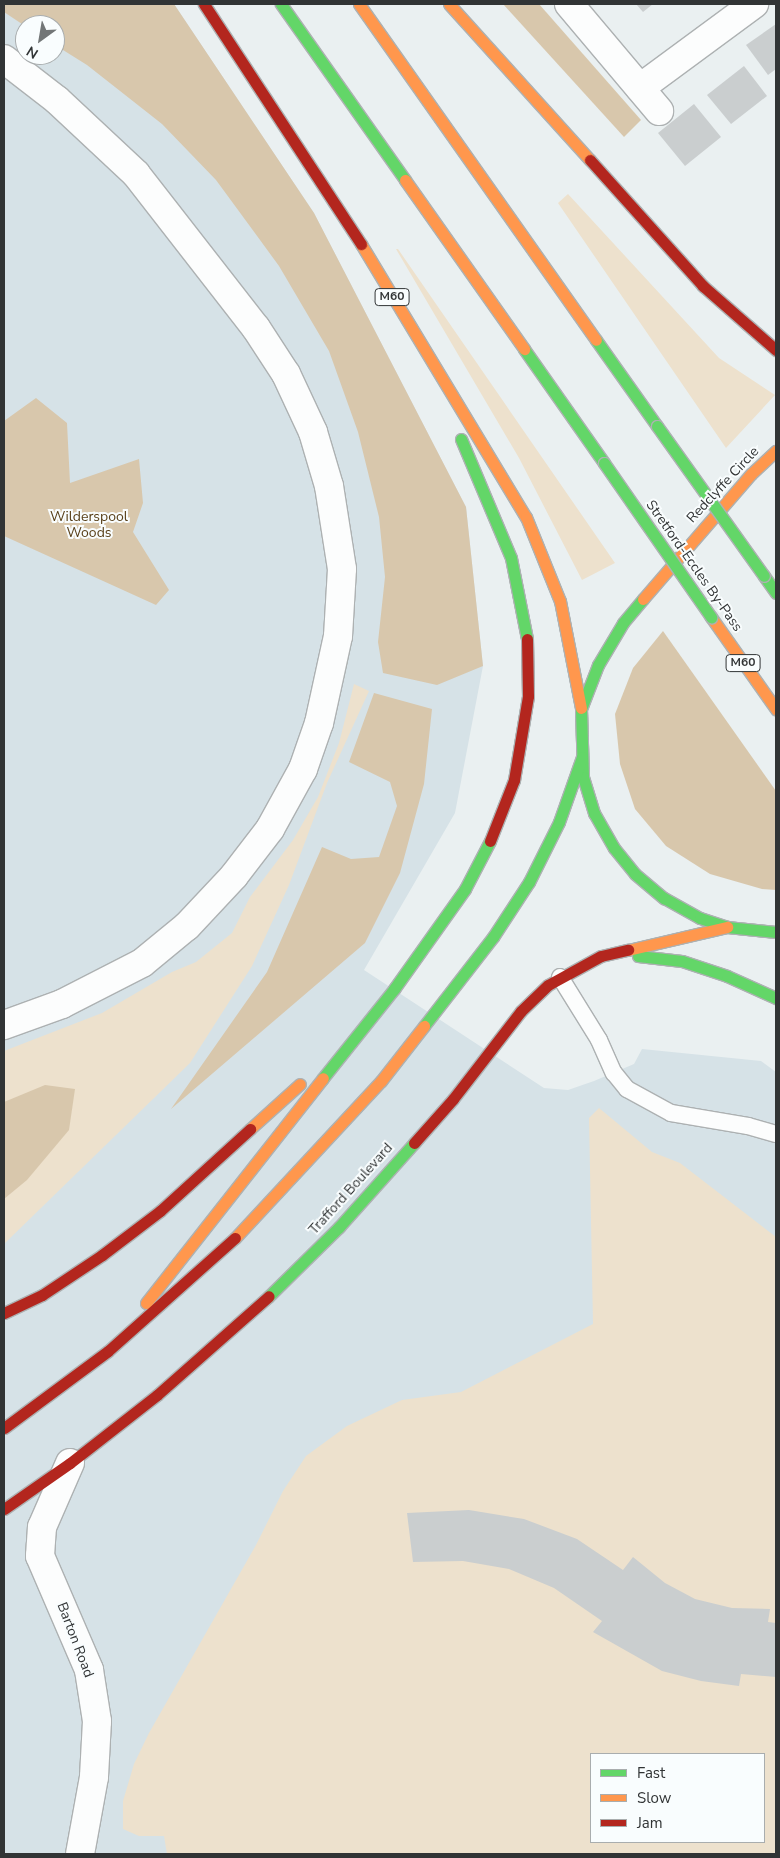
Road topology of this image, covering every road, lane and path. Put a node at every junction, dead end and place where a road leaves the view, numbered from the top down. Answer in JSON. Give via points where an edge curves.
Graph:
{"nodes":[{"id":1,"x":204,"y":4,"type":"edge"},
{"id":2,"x":281,"y":4,"type":"edge"},
{"id":3,"x":359,"y":4,"type":"edge"},
{"id":4,"x":448,"y":4,"type":"edge"},
{"id":5,"x":569,"y":4,"type":"edge"},
{"id":6,"x":754,"y":4,"type":"edge"},
{"id":7,"x":4,"y":59,"type":"edge"},
{"id":8,"x":640,"y":88,"type":"junction"},
{"id":9,"x":660,"y":111,"type":"dead end"},
{"id":10,"x":419,"y":344,"type":"junction"},
{"id":11,"x":776,"y":350,"type":"edge"},
{"id":12,"x":776,"y":451,"type":"edge"},
{"id":13,"x":776,"y":593,"type":"edge"},
{"id":14,"x":581,"y":709,"type":"junction"},
{"id":15,"x":776,"y":709,"type":"edge"},
{"id":16,"x":582,"y":757,"type":"junction"},
{"id":17,"x":728,"y":928,"type":"junction"},
{"id":18,"x":750,"y":931,"type":"junction"},
{"id":19,"x":776,"y":932,"type":"edge"},
{"id":20,"x":776,"y":944,"type":"edge"},
{"id":21,"x":601,"y":956,"type":"junction"},
{"id":22,"x":560,"y":977,"type":"junction"},
{"id":23,"x":394,"y":989,"type":"junction"},
{"id":24,"x":776,"y":998,"type":"edge"},
{"id":25,"x":5,"y":1024,"type":"edge"},
{"id":26,"x":776,"y":1134,"type":"edge"},
{"id":27,"x":4,"y":1313,"type":"edge"},
{"id":28,"x":108,"y":1351,"type":"junction"},
{"id":29,"x":4,"y":1428,"type":"edge"},
{"id":30,"x":70,"y":1464,"type":"junction"},
{"id":31,"x":4,"y":1509,"type":"edge"},
{"id":32,"x":80,"y":1854,"type":"edge"}],
"edges":[{"from":1,"to":10,"type":"main road","number":"M60","via":[[363,247]]},
{"from":2,"to":15,"type":"main road","name":"Stretford-Eccles By-Pass","number":"M60","bridge":true},
{"from":3,"to":13,"type":"main road","bridge":true},
{"from":4,"to":11,"type":"main road","via":[[704,286]]},
{"from":5,"to":8,"type":"street"},
{"from":6,"to":8,"type":"street"},
{"from":7,"to":25,"type":"street","via":[[63,106],[136,174],[256,328],[286,374],[313,432],[330,486],[342,569],[338,636],[319,723],[303,769],[264,837],[234,876],[187,926],[142,963],[62,1004]]},
{"from":8,"to":9,"type":"street"},
{"from":10,"to":14,"type":"main road","number":"M60","via":[[526,517],[560,601]]},
{"from":10,"to":23,"type":"main road","number":"M60","via":[[502,532],[521,599],[527,639],[528,696],[524,738],[501,818],[465,889]]},
{"from":12,"to":14,"type":"main road","name":"Redclyffe Circle","via":[[751,474],[623,623],[598,665]]},
{"from":14,"to":16,"type":"main road","name":"Redclyffe Circle"},
{"from":16,"to":17,"type":"main road","name":"Redclyffe Circle","via":[[583,777],[594,813],[614,848],[635,874],[664,898],[700,918]]},
{"from":16,"to":28,"type":"main road","via":[[559,822],[532,876],[443,1003],[381,1081],[243,1232]]},
{"from":17,"to":18,"type":"main road","name":"Redclyffe Circle"},
{"from":17,"to":21,"type":"main road","name":"Trafford Boulevard"},
{"from":18,"to":19,"type":"main road","name":"Redclyffe Circle"},
{"from":18,"to":20,"type":"main road"},
{"from":21,"to":22,"type":"main road","name":"Trafford Boulevard"},
{"from":21,"to":24,"type":"main road","via":[[649,956],[682,961],[727,976]]},
{"from":22,"to":26,"type":"lane","via":[[599,1040],[614,1073],[627,1089],[671,1113]]},
{"from":22,"to":30,"type":"main road","name":"Trafford Boulevard","via":[[521,1011],[453,1099],[282,1284],[157,1395]]},
{"from":23,"to":27,"type":"main road","via":[[255,1128],[160,1210],[50,1290]]},
{"from":23,"to":28,"type":"main road"},
{"from":28,"to":29,"type":"main road"},
{"from":30,"to":31,"type":"main road","name":"Trafford Boulevard"},
{"from":30,"to":32,"type":"street","name":"Barton Road","via":[[42,1527],[40,1556],[89,1670],[97,1721],[94,1777]]}]}
